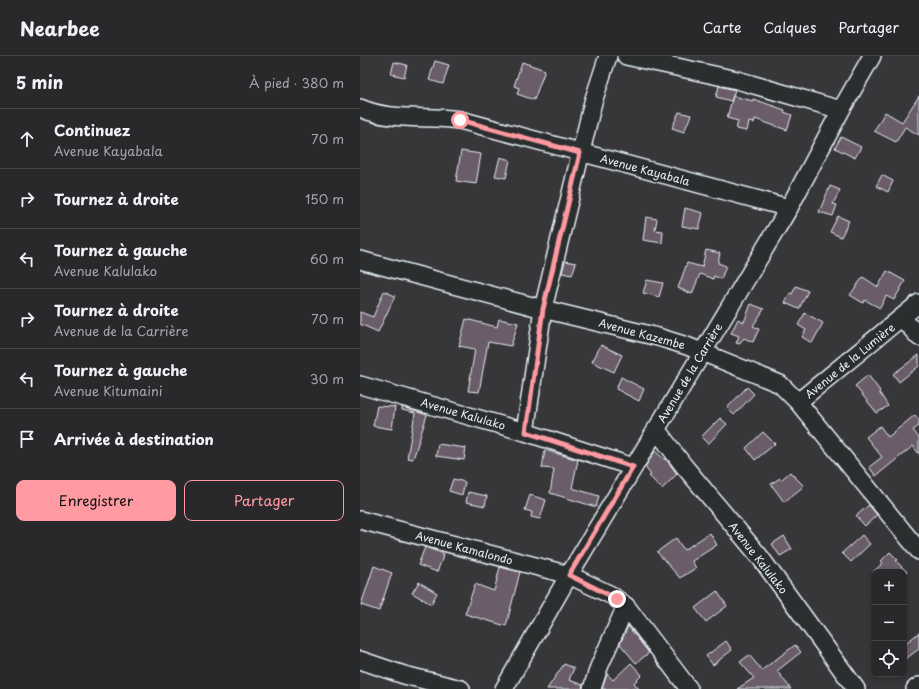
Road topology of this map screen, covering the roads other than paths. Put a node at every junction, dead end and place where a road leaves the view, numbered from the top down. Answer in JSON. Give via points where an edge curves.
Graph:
{"nodes":[{"id":1,"x":608,"y":56,"type":"edge"},
{"id":2,"x":626,"y":56,"type":"edge"},
{"id":3,"x":872,"y":56,"type":"edge"},
{"id":4,"x":360,"y":108,"type":"edge"},
{"id":5,"x":841,"y":110,"type":"junction"},
{"id":6,"x":580,"y":153,"type":"junction"},
{"id":7,"x":789,"y":208,"type":"junction"},
{"id":8,"x":360,"y":260,"type":"edge"},
{"id":9,"x":919,"y":303,"type":"edge"},
{"id":10,"x":543,"y":309,"type":"junction"},
{"id":11,"x":902,"y":318,"type":"junction"},
{"id":12,"x":919,"y":337,"type":"edge"},
{"id":13,"x":703,"y":352,"type":"junction"},
{"id":14,"x":360,"y":385,"type":"edge"},
{"id":15,"x":798,"y":402,"type":"junction"},
{"id":16,"x":656,"y":429,"type":"junction"},
{"id":17,"x":526,"y":432,"type":"junction"},
{"id":18,"x":633,"y":467,"type":"junction"},
{"id":19,"x":360,"y":520,"type":"edge"},
{"id":20,"x":919,"y":550,"type":"edge"},
{"id":21,"x":569,"y":575,"type":"junction"},
{"id":22,"x":626,"y":606,"type":"junction"},
{"id":23,"x":360,"y":660,"type":"edge"},
{"id":24,"x":919,"y":686,"type":"edge"},
{"id":25,"x":461,"y":689,"type":"edge"},
{"id":26,"x":504,"y":689,"type":"edge"},
{"id":27,"x":592,"y":689,"type":"edge"},
{"id":28,"x":689,"y":689,"type":"edge"},
{"id":29,"x":856,"y":689,"type":"edge"},
{"id":30,"x":915,"y":689,"type":"edge"}],
"edges":[{"from":1,"to":6,"type":"street"},
{"from":2,"to":5,"type":"street","via":[[737,80]]},
{"from":3,"to":5,"type":"street","name":"Avenue de la Carrière"},
{"from":4,"to":6,"type":"street","name":"Avenue Kayabala","via":[[382,116],[460,120]]},
{"from":5,"to":7,"type":"street","name":"Avenue de la Carrière"},
{"from":6,"to":7,"type":"street","name":"Avenue Kayabala"},
{"from":6,"to":10,"type":"street"},
{"from":7,"to":13,"type":"street","name":"Avenue de la Carrière"},
{"from":8,"to":10,"type":"street","name":"Avenue Kazembe"},
{"from":9,"to":11,"type":"street","name":"Avenue de la Lumière"},
{"from":10,"to":13,"type":"street","name":"Avenue Kazembe","via":[[658,337]]},
{"from":10,"to":17,"type":"street"},
{"from":11,"to":12,"type":"street"},
{"from":11,"to":15,"type":"street","name":"Avenue de la Lumière"},
{"from":13,"to":15,"type":"street","name":"Avenue Kazembe","via":[[780,384]]},
{"from":13,"to":16,"type":"street","name":"Avenue de la Carrière"},
{"from":14,"to":17,"type":"street","name":"Avenue Kalulako"},
{"from":15,"to":20,"type":"street","name":"Avenue Kazembe"},
{"from":16,"to":18,"type":"street","name":"Avenue de la Carrière"},
{"from":16,"to":29,"type":"street","name":"Avenue Kalulako","via":[[760,557]]},
{"from":17,"to":18,"type":"street","name":"Avenue Kalulako"},
{"from":18,"to":21,"type":"street","name":"Avenue de la Carrière"},
{"from":19,"to":21,"type":"street","name":"Avenue Kamalondo"},
{"from":21,"to":22,"type":"street","name":"Avenue Kamalondo","via":[[611,595]]},
{"from":21,"to":26,"type":"street","name":"Avenue de la Carrière"},
{"from":22,"to":27,"type":"street"},
{"from":22,"to":28,"type":"street","name":"Avenue Kamalondo"},
{"from":23,"to":25,"type":"street","via":[[404,675]]},
{"from":24,"to":30,"type":"street"}]}
